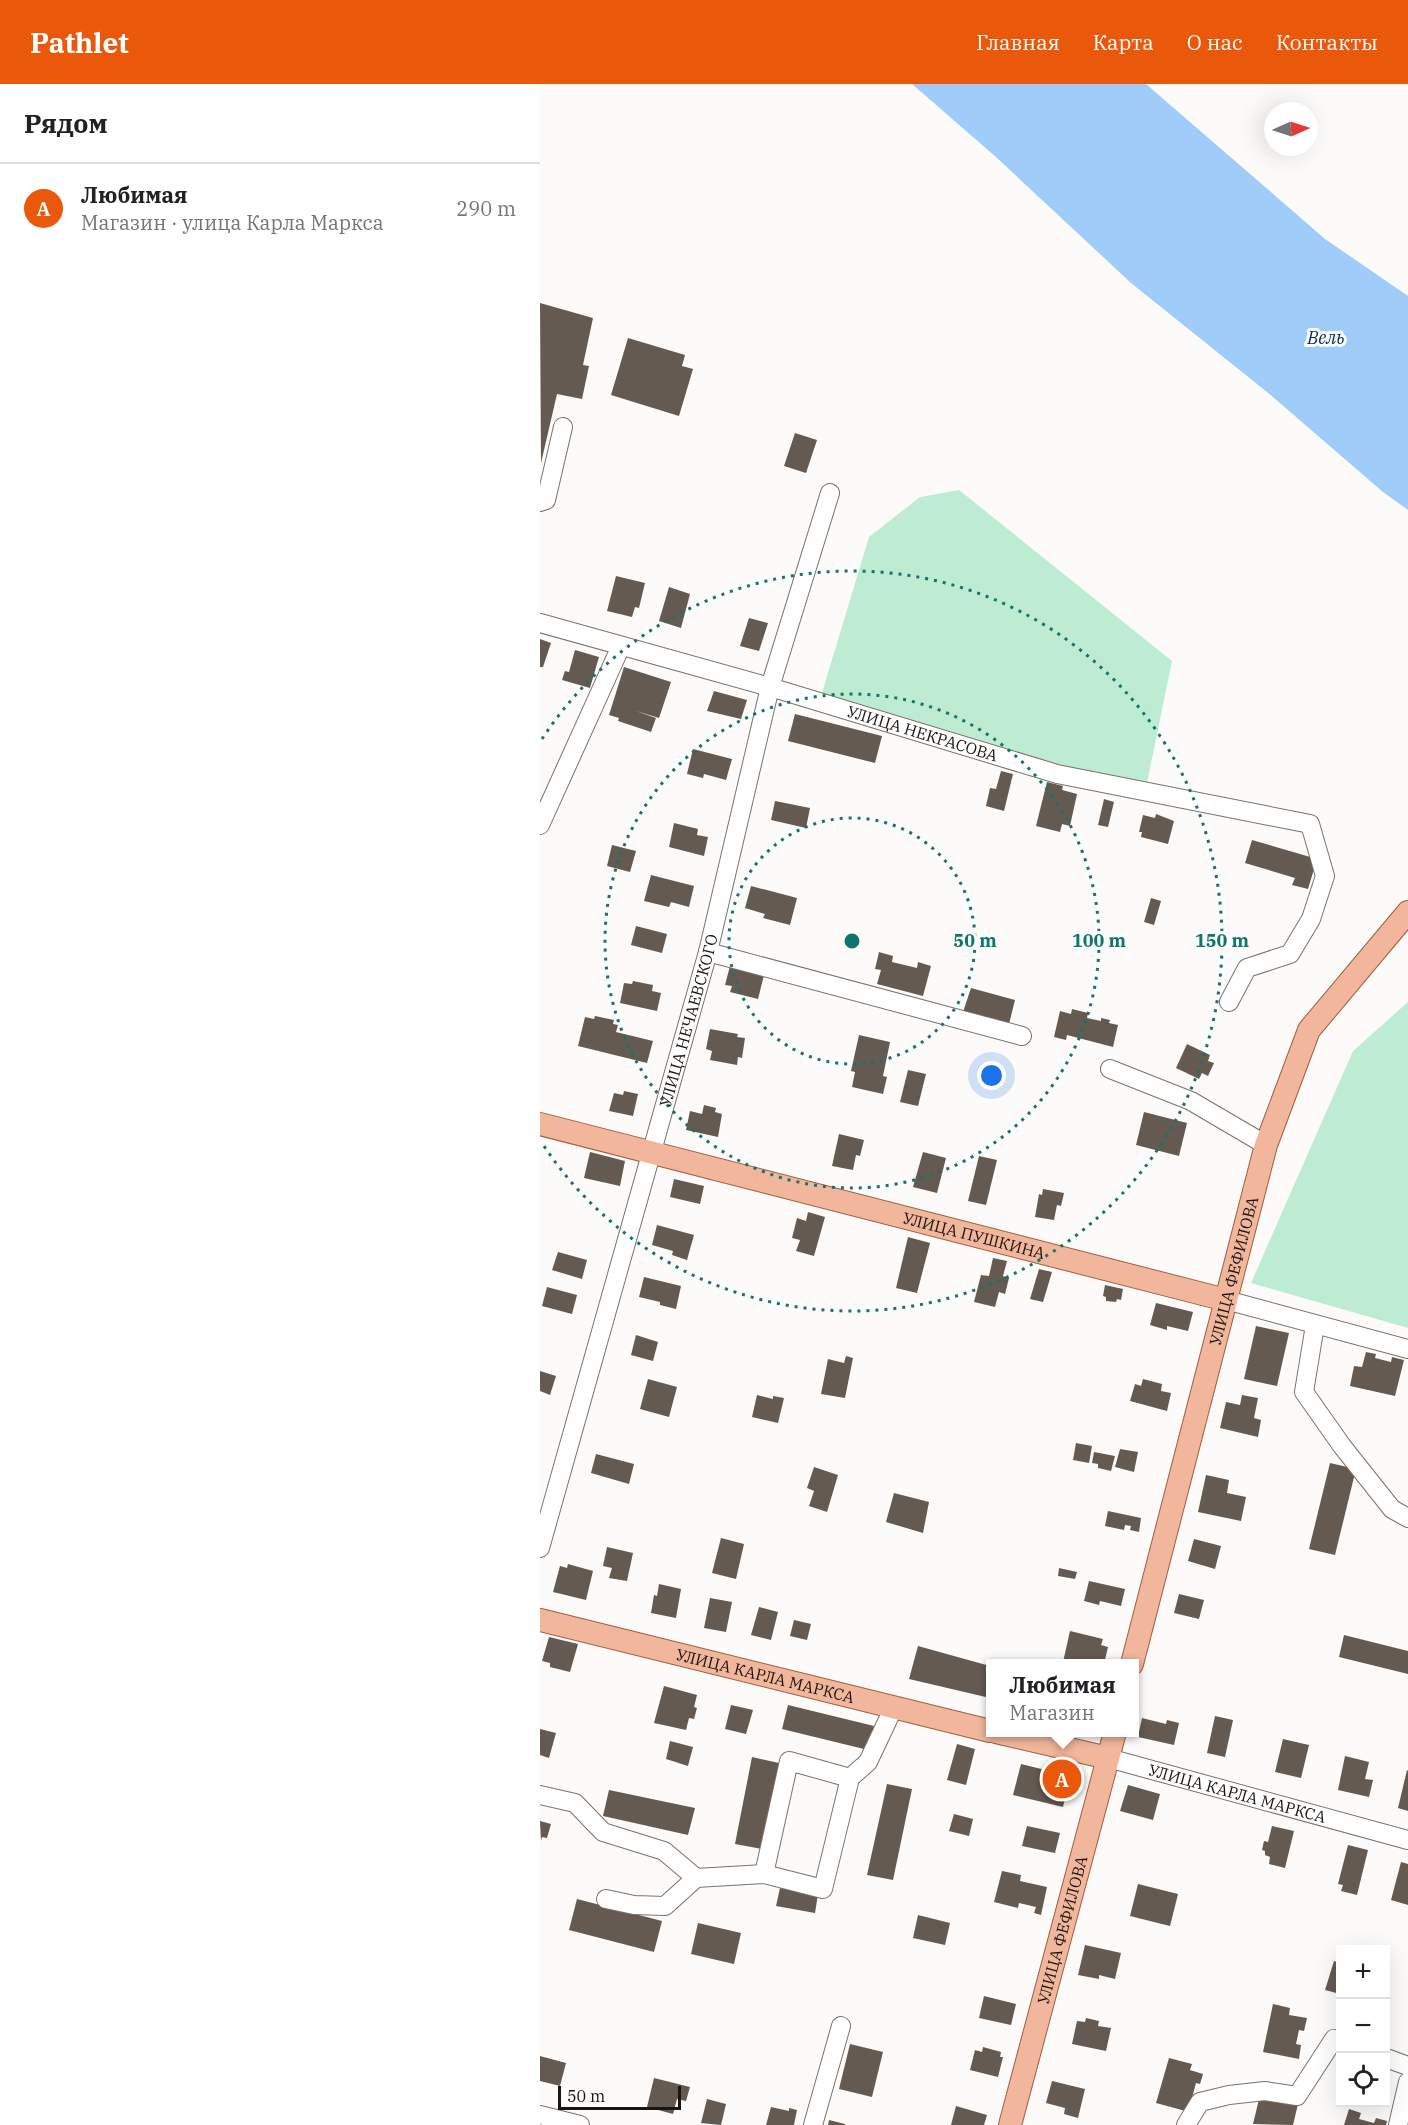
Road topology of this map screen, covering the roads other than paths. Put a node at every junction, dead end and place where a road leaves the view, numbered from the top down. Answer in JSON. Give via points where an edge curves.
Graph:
{"nodes":[{"id":1,"x":563,"y":427,"type":"dead end"},
{"id":2,"x":830,"y":493,"type":"dead end"},
{"id":3,"x":540,"y":502,"type":"edge"},
{"id":4,"x":540,"y":623,"type":"edge"},
{"id":5,"x":621,"y":646,"type":"junction"},
{"id":6,"x":770,"y":687,"type":"junction"},
{"id":7,"x":540,"y":825,"type":"edge"},
{"id":8,"x":1408,"y":912,"type":"edge"},
{"id":9,"x":708,"y":952,"type":"junction"},
{"id":10,"x":1229,"y":1002,"type":"dead end"},
{"id":11,"x":1022,"y":1036,"type":"dead end"},
{"id":12,"x":1110,"y":1069,"type":"dead end"},
{"id":13,"x":540,"y":1124,"type":"edge"},
{"id":14,"x":1266,"y":1145,"type":"junction"},
{"id":15,"x":652,"y":1153,"type":"junction"},
{"id":16,"x":1226,"y":1299,"type":"junction"},
{"id":17,"x":1315,"y":1324,"type":"junction"},
{"id":18,"x":1408,"y":1349,"type":"edge"},
{"id":19,"x":1408,"y":1518,"type":"edge"},
{"id":20,"x":540,"y":1548,"type":"edge"},
{"id":21,"x":540,"y":1620,"type":"edge"},
{"id":22,"x":1133,"y":1659,"type":"edge"},
{"id":23,"x":893,"y":1709,"type":"junction"},
{"id":24,"x":986,"y":1730,"type":"edge"},
{"id":25,"x":1018,"y":1737,"type":"edge"},
{"id":26,"x":1114,"y":1737,"type":"edge"},
{"id":27,"x":1108,"y":1758,"type":"junction"},
{"id":28,"x":850,"y":1778,"type":"junction"},
{"id":29,"x":540,"y":1795,"type":"edge"},
{"id":30,"x":1408,"y":1840,"type":"edge"},
{"id":31,"x":764,"y":1874,"type":"junction"},
{"id":32,"x":696,"y":1878,"type":"junction"},
{"id":33,"x":606,"y":1899,"type":"dead end"},
{"id":34,"x":841,"y":2026,"type":"dead end"},
{"id":35,"x":1336,"y":2039,"type":"edge"},
{"id":36,"x":1390,"y":2059,"type":"edge"},
{"id":37,"x":1408,"y":2066,"type":"edge"},
{"id":38,"x":1408,"y":2082,"type":"edge"},
{"id":39,"x":540,"y":2115,"type":"edge"},
{"id":40,"x":580,"y":2125,"type":"edge"},
{"id":41,"x":813,"y":2125,"type":"edge"},
{"id":42,"x":1010,"y":2125,"type":"edge"},
{"id":43,"x":1186,"y":2125,"type":"edge"},
{"id":44,"x":1398,"y":2125,"type":"edge"}],
"edges":[{"from":1,"to":3,"type":"street","via":[[546,500]]},
{"from":2,"to":6,"type":"street","name":"УЛИЦА НЕЧАЕВСКОГО"},
{"from":4,"to":5,"type":"street","name":"УЛИЦА НЕКРАСОВА"},
{"from":5,"to":6,"type":"street","name":"УЛИЦА НЕКРАСОВА"},
{"from":5,"to":7,"type":"street"},
{"from":6,"to":9,"type":"street","name":"УЛИЦА НЕЧАЕВСКОГО"},
{"from":6,"to":10,"type":"street","name":"УЛИЦА НЕКРАСОВА","via":[[1057,774],[1310,824],[1325,876],[1311,919],[1290,954],[1247,968]]},
{"from":8,"to":14,"type":"main road","name":"УЛИЦА ФЕФИЛОВА","via":[[1309,1030]]},
{"from":9,"to":11,"type":"street"},
{"from":9,"to":15,"type":"street","name":"УЛИЦА НЕЧАЕВСКОГО"},
{"from":12,"to":14,"type":"street","via":[[1191,1101]]},
{"from":13,"to":15,"type":"main road","name":"УЛИЦА ПУШКИНА"},
{"from":14,"to":16,"type":"main road","name":"УЛИЦА ФЕФИЛОВА"},
{"from":15,"to":16,"type":"main road","name":"УЛИЦА ПУШКИНА"},
{"from":15,"to":20,"type":"street","name":"УЛИЦА НЕЧАЕВСКОГО"},
{"from":16,"to":17,"type":"street","name":"УЛИЦА ПУШКИНА"},
{"from":16,"to":22,"type":"main road","name":"УЛИЦА ФЕФИЛОВА"},
{"from":17,"to":18,"type":"street","name":"УЛИЦА ПУШКИНА"},
{"from":17,"to":19,"type":"street","via":[[1304,1392],[1392,1509]]},
{"from":21,"to":23,"type":"main road","name":"УЛИЦА КАРЛА МАРКСА"},
{"from":23,"to":24,"type":"main road","name":"УЛИЦА КАРЛА МАРКСА"},
{"from":23,"to":28,"type":"street","via":[[868,1762]]},
{"from":25,"to":27,"type":"main road","name":"УЛИЦА КАРЛА МАРКСА"},
{"from":26,"to":27,"type":"main road","name":"УЛИЦА ФЕФИЛОВА"},
{"from":27,"to":30,"type":"street","name":"УЛИЦА КАРЛА МАРКСА"},
{"from":27,"to":42,"type":"main road","name":"УЛИЦА ФЕФИЛОВА"},
{"from":28,"to":31,"type":"street","via":[[823,1889]]},
{"from":28,"to":31,"type":"street","via":[[789,1761]]},
{"from":29,"to":32,"type":"street","via":[[575,1803],[603,1832],[664,1851]]},
{"from":31,"to":32,"type":"street"},
{"from":32,"to":33,"type":"street","via":[[665,1906]]},
{"from":34,"to":41,"type":"street"},
{"from":35,"to":43,"type":"street","via":[[1297,2096],[1265,2091],[1219,2097],[1200,2102]]},
{"from":36,"to":37,"type":"street"},
{"from":38,"to":44,"type":"street"},
{"from":39,"to":40,"type":"street"}]}
